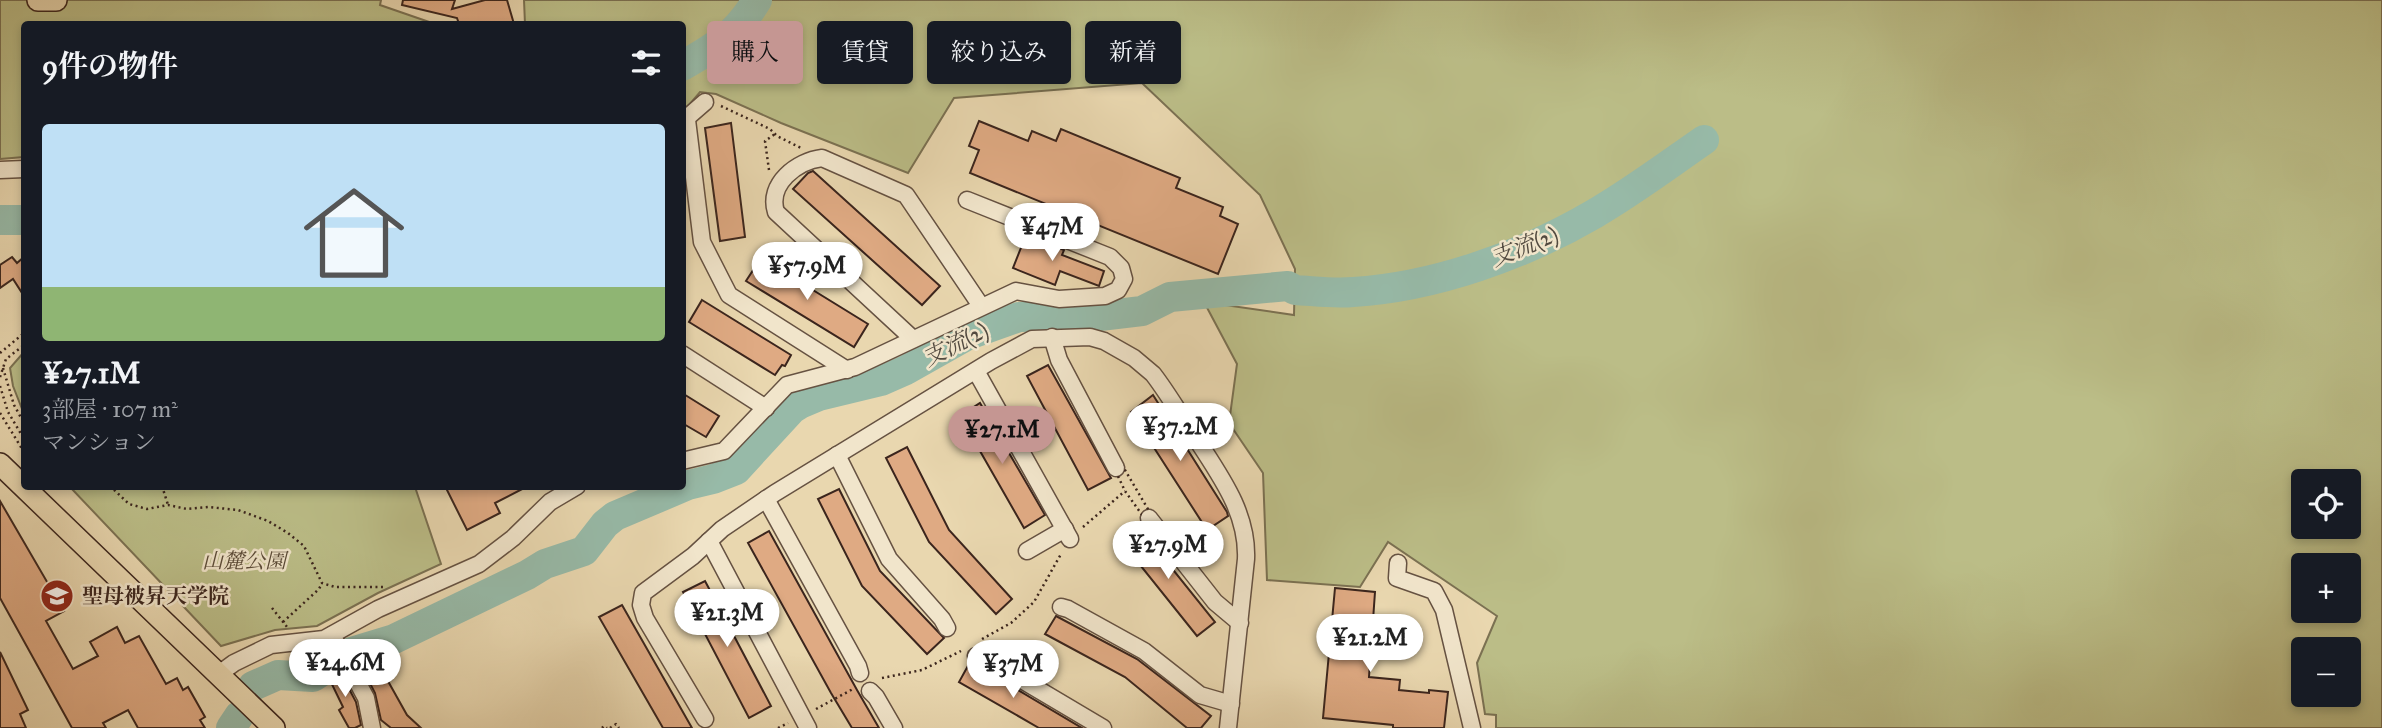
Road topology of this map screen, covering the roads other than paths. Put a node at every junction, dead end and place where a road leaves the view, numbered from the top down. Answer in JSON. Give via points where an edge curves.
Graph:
{"nodes":[{"id":1,"x":38,"y":0,"type":"edge"},
{"id":2,"x":56,"y":0,"type":"edge"},
{"id":3,"x":705,"y":102,"type":"road end"},
{"id":4,"x":686,"y":120,"type":"edge"},
{"id":5,"x":686,"y":128,"type":"edge"},
{"id":6,"x":21,"y":169,"type":"edge"},
{"id":7,"x":0,"y":170,"type":"edge"},
{"id":8,"x":967,"y":200,"type":"dead end"},
{"id":9,"x":981,"y":306,"type":"junction"},
{"id":10,"x":1052,"y":337,"type":"junction"},
{"id":11,"x":913,"y":339,"type":"junction"},
{"id":12,"x":686,"y":357,"type":"edge"},
{"id":13,"x":847,"y":370,"type":"junction"},
{"id":14,"x":976,"y":371,"type":"junction"},
{"id":15,"x":766,"y":408,"type":"junction"},
{"id":16,"x":837,"y":455,"type":"junction"},
{"id":17,"x":686,"y":460,"type":"edge"},
{"id":18,"x":0,"y":464,"type":"edge"},
{"id":19,"x":1116,"y":468,"type":"road end"},
{"id":20,"x":21,"y":484,"type":"edge"},
{"id":21,"x":27,"y":490,"type":"edge"},
{"id":22,"x":570,"y":490,"type":"edge"},
{"id":23,"x":766,"y":499,"type":"junction"},
{"id":24,"x":1149,"y":518,"type":"road end"},
{"id":25,"x":709,"y":541,"type":"junction"},
{"id":26,"x":1027,"y":551,"type":"dead end"},
{"id":27,"x":1398,"y":564,"type":"dead end"},
{"id":28,"x":1061,"y":607,"type":"dead end"},
{"id":29,"x":1240,"y":623,"type":"junction"},
{"id":30,"x":947,"y":628,"type":"dead end"},
{"id":31,"x":332,"y":635,"type":"junction"},
{"id":32,"x":976,"y":656,"type":"dead end"},
{"id":33,"x":860,"y":673,"type":"dead end"},
{"id":34,"x":219,"y":674,"type":"junction"},
{"id":35,"x":870,"y":691,"type":"dead end"},
{"id":36,"x":1231,"y":704,"type":"junction"},
{"id":37,"x":705,"y":719,"type":"dead end"},
{"id":38,"x":274,"y":728,"type":"edge"},
{"id":39,"x":372,"y":728,"type":"edge"},
{"id":40,"x":808,"y":728,"type":"edge"},
{"id":41,"x":894,"y":728,"type":"edge"},
{"id":42,"x":1103,"y":728,"type":"edge"},
{"id":43,"x":1228,"y":728,"type":"edge"},
{"id":44,"x":1472,"y":728,"type":"edge"}],
"edges":[{"from":1,"to":2,"type":"main road"},
{"from":3,"to":4,"type":"street"},
{"from":5,"to":13,"type":"street","via":[[702,242],[729,295]]},
{"from":6,"to":7,"type":"street"},
{"from":8,"to":9,"type":"street","via":[[1110,257],[1124,279],[1118,290],[1105,296],[1059,299],[1016,291]]},
{"from":9,"to":11,"type":"street"},
{"from":9,"to":11,"type":"street","via":[[906,195],[822,158],[797,165],[777,187],[773,204],[781,218]]},
{"from":10,"to":14,"type":"street","via":[[1032,339]]},
{"from":10,"to":19,"type":"street","via":[[1059,360]]},
{"from":10,"to":29,"type":"street","via":[[1104,341],[1141,362],[1159,381],[1241,517],[1247,551]]},
{"from":11,"to":13,"type":"street"},
{"from":12,"to":15,"type":"street"},
{"from":13,"to":15,"type":"street","via":[[787,385]]},
{"from":14,"to":16,"type":"street"},
{"from":14,"to":26,"type":"street","via":[[1068,534]]},
{"from":15,"to":17,"type":"street","via":[[724,451]]},
{"from":16,"to":23,"type":"street"},
{"from":16,"to":30,"type":"street","via":[[888,559]]},
{"from":18,"to":20,"type":"main road"},
{"from":21,"to":34,"type":"main road"},
{"from":22,"to":31,"type":"street","via":[[479,564]]},
{"from":23,"to":25,"type":"street"},
{"from":23,"to":33,"type":"street"},
{"from":24,"to":29,"type":"street","via":[[1215,602]]},
{"from":25,"to":37,"type":"street","via":[[643,593],[641,605]]},
{"from":25,"to":40,"type":"street"},
{"from":27,"to":44,"type":"street","via":[[1397,578],[1434,591],[1444,610]]},
{"from":28,"to":36,"type":"street","via":[[1144,651],[1200,695]]},
{"from":29,"to":36,"type":"street"},
{"from":31,"to":34,"type":"street","via":[[271,645]]},
{"from":31,"to":39,"type":"street","via":[[366,698]]},
{"from":32,"to":42,"type":"street"},
{"from":34,"to":38,"type":"main road"},
{"from":35,"to":41,"type":"street"},
{"from":36,"to":43,"type":"street"}]}
